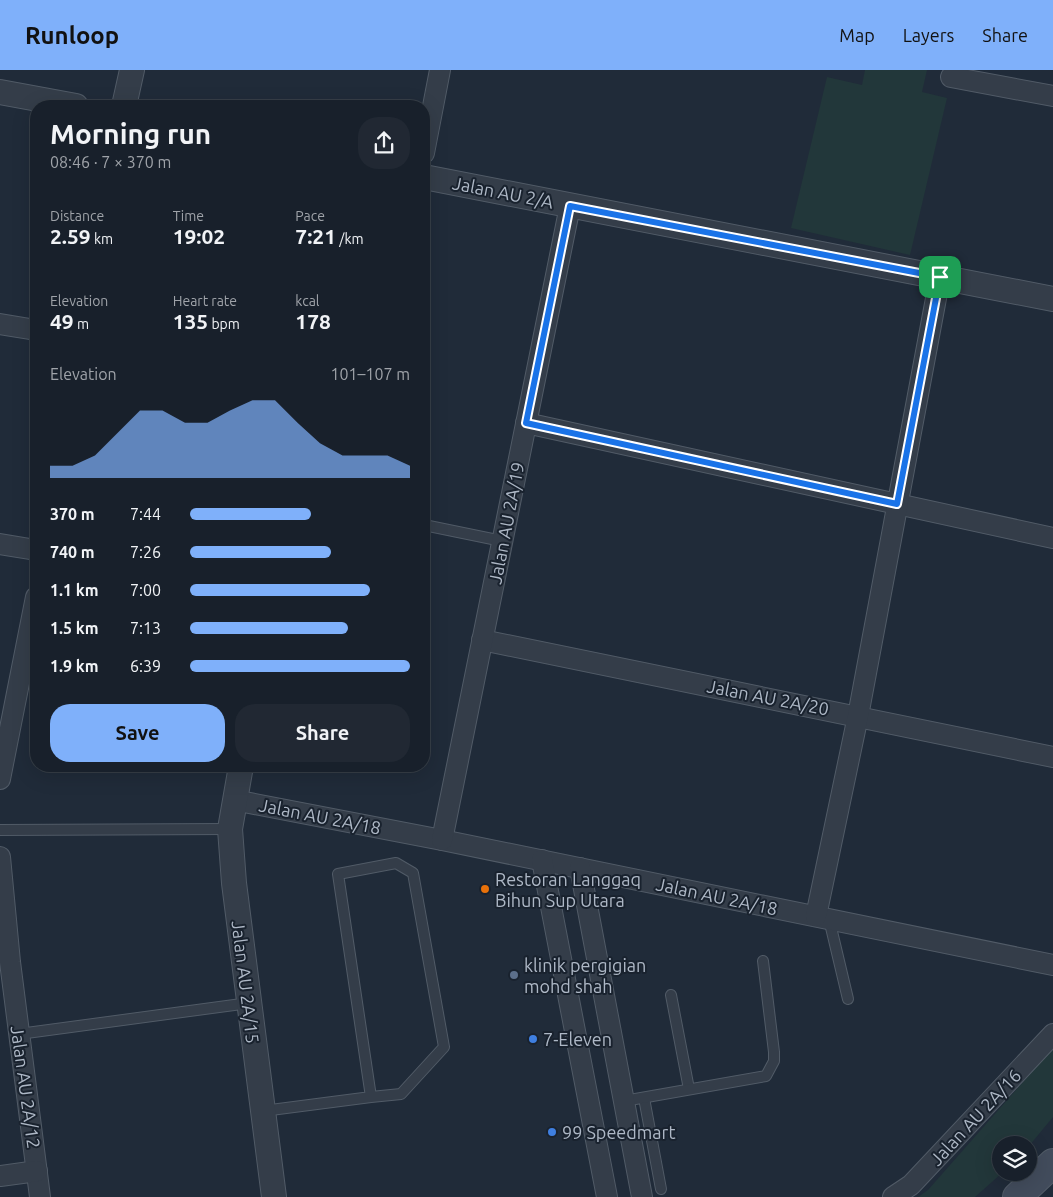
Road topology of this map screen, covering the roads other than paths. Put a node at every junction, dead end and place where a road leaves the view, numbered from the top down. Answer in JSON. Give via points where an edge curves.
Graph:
{"nodes":[{"id":1,"x":132,"y":70,"type":"edge"},
{"id":2,"x":440,"y":70,"type":"edge"},
{"id":3,"x":951,"y":76,"type":"dead end"},
{"id":4,"x":0,"y":92,"type":"edge"},
{"id":5,"x":1053,"y":96,"type":"edge"},
{"id":6,"x":43,"y":100,"type":"edge"},
{"id":7,"x":125,"y":100,"type":"edge"},
{"id":8,"x":430,"y":122,"type":"edge"},
{"id":9,"x":430,"y":178,"type":"edge"},
{"id":10,"x":570,"y":206,"type":"junction"},
{"id":11,"x":940,"y":277,"type":"junction"},
{"id":12,"x":1053,"y":299,"type":"edge"},
{"id":13,"x":0,"y":324,"type":"edge"},
{"id":14,"x":30,"y":329,"type":"edge"},
{"id":15,"x":526,"y":423,"type":"junction"},
{"id":16,"x":897,"y":504,"type":"junction"},
{"id":17,"x":430,"y":526,"type":"edge"},
{"id":18,"x":1053,"y":538,"type":"edge"},
{"id":19,"x":502,"y":541,"type":"junction"},
{"id":20,"x":0,"y":544,"type":"edge"},
{"id":21,"x":30,"y":549,"type":"edge"},
{"id":22,"x":30,"y":628,"type":"edge"},
{"id":23,"x":482,"y":640,"type":"junction"},
{"id":24,"x":858,"y":716,"type":"junction"},
{"id":25,"x":1053,"y":757,"type":"edge"},
{"id":26,"x":1,"y":771,"type":"edge"},
{"id":27,"x":240,"y":772,"type":"edge"},
{"id":28,"x":234,"y":800,"type":"junction"},
{"id":29,"x":230,"y":829,"type":"junction"},
{"id":30,"x":0,"y":830,"type":"edge"},
{"id":31,"x":442,"y":840,"type":"junction"},
{"id":32,"x":0,"y":857,"type":"edge"},
{"id":33,"x":542,"y":860,"type":"junction"},
{"id":34,"x":580,"y":868,"type":"junction"},
{"id":35,"x":822,"y":918,"type":"junction"},
{"id":36,"x":763,"y":961,"type":"dead end"},
{"id":37,"x":5,"y":962,"type":"edge"},
{"id":38,"x":1053,"y":964,"type":"edge"},
{"id":39,"x":671,"y":995,"type":"dead end"},
{"id":40,"x":848,"y":999,"type":"dead end"},
{"id":41,"x":249,"y":1003,"type":"junction"},
{"id":42,"x":19,"y":1034,"type":"junction"},
{"id":43,"x":1053,"y":1034,"type":"edge"},
{"id":44,"x":689,"y":1089,"type":"junction"},
{"id":45,"x":370,"y":1098,"type":"junction"},
{"id":46,"x":644,"y":1098,"type":"junction"},
{"id":47,"x":624,"y":1101,"type":"junction"},
{"id":48,"x":263,"y":1112,"type":"junction"},
{"id":49,"x":1053,"y":1163,"type":"edge"},
{"id":50,"x":37,"y":1171,"type":"junction"},
{"id":51,"x":0,"y":1176,"type":"edge"},
{"id":52,"x":661,"y":1189,"type":"dead end"},
{"id":53,"x":40,"y":1197,"type":"edge"},
{"id":54,"x":274,"y":1197,"type":"edge"},
{"id":55,"x":607,"y":1197,"type":"edge"},
{"id":56,"x":642,"y":1197,"type":"edge"},
{"id":57,"x":893,"y":1197,"type":"edge"},
{"id":58,"x":1017,"y":1197,"type":"edge"}],
"edges":[{"from":1,"to":7,"type":"street"},
{"from":2,"to":8,"type":"street"},
{"from":3,"to":5,"type":"street"},
{"from":4,"to":6,"type":"street"},
{"from":9,"to":10,"type":"street","name":"Jalan AU 2/A"},
{"from":10,"to":11,"type":"street","name":"Jalan AU 2/A"},
{"from":10,"to":15,"type":"street","name":"Jalan AU 2A/19"},
{"from":11,"to":12,"type":"street","name":"Jalan AU 2/A"},
{"from":11,"to":16,"type":"street"},
{"from":13,"to":14,"type":"street"},
{"from":15,"to":16,"type":"street"},
{"from":15,"to":19,"type":"street","name":"Jalan AU 2A/19"},
{"from":16,"to":18,"type":"street"},
{"from":16,"to":24,"type":"street"},
{"from":17,"to":19,"type":"lane"},
{"from":19,"to":23,"type":"street","name":"Jalan AU 2A/19"},
{"from":20,"to":21,"type":"street"},
{"from":22,"to":26,"type":"street"},
{"from":23,"to":24,"type":"street","name":"Jalan AU 2A/20"},
{"from":23,"to":31,"type":"street","name":"Jalan AU 2A/19"},
{"from":24,"to":25,"type":"street","name":"Jalan AU 2A/20"},
{"from":24,"to":35,"type":"street"},
{"from":27,"to":28,"type":"street","name":"Jalan AU 2A/15"},
{"from":28,"to":29,"type":"street","name":"Jalan AU 2A/15"},
{"from":28,"to":31,"type":"street","name":"Jalan AU 2A/18"},
{"from":29,"to":30,"type":"lane"},
{"from":29,"to":41,"type":"street","name":"Jalan AU 2A/15"},
{"from":31,"to":33,"type":"street","name":"Jalan AU 2A/18"},
{"from":32,"to":37,"type":"street","name":"Jalan AU 2A/12"},
{"from":33,"to":34,"type":"street","name":"Jalan AU 2A/18"},
{"from":33,"to":55,"type":"street"},
{"from":34,"to":35,"type":"street","name":"Jalan AU 2A/18"},
{"from":34,"to":47,"type":"street"},
{"from":35,"to":38,"type":"street","name":"Jalan AU 2A/18"},
{"from":35,"to":40,"type":"lane"},
{"from":36,"to":44,"type":"lane","via":[[774,1052],[774,1060],[766,1076]]},
{"from":37,"to":42,"type":"street","name":"Jalan AU 2A/12"},
{"from":39,"to":44,"type":"lane"},
{"from":41,"to":42,"type":"lane"},
{"from":41,"to":48,"type":"street","name":"Jalan AU 2A/15"},
{"from":42,"to":50,"type":"street","name":"Jalan AU 2A/12"},
{"from":43,"to":57,"type":"street","name":"Jalan AU 2A/16","via":[[911,1185]]},
{"from":44,"to":46,"type":"lane"},
{"from":45,"to":45,"type":"lane","via":[[401,1094],[444,1048],[413,873],[396,863],[338,874]]},
{"from":45,"to":48,"type":"lane"},
{"from":46,"to":47,"type":"lane"},
{"from":46,"to":52,"type":"lane"},
{"from":47,"to":56,"type":"street"},
{"from":48,"to":54,"type":"street","name":"Jalan AU 2A/15"},
{"from":49,"to":58,"type":"main road"},
{"from":50,"to":51,"type":"street"},
{"from":50,"to":53,"type":"street","name":"Jalan AU 2A/12"}]}
